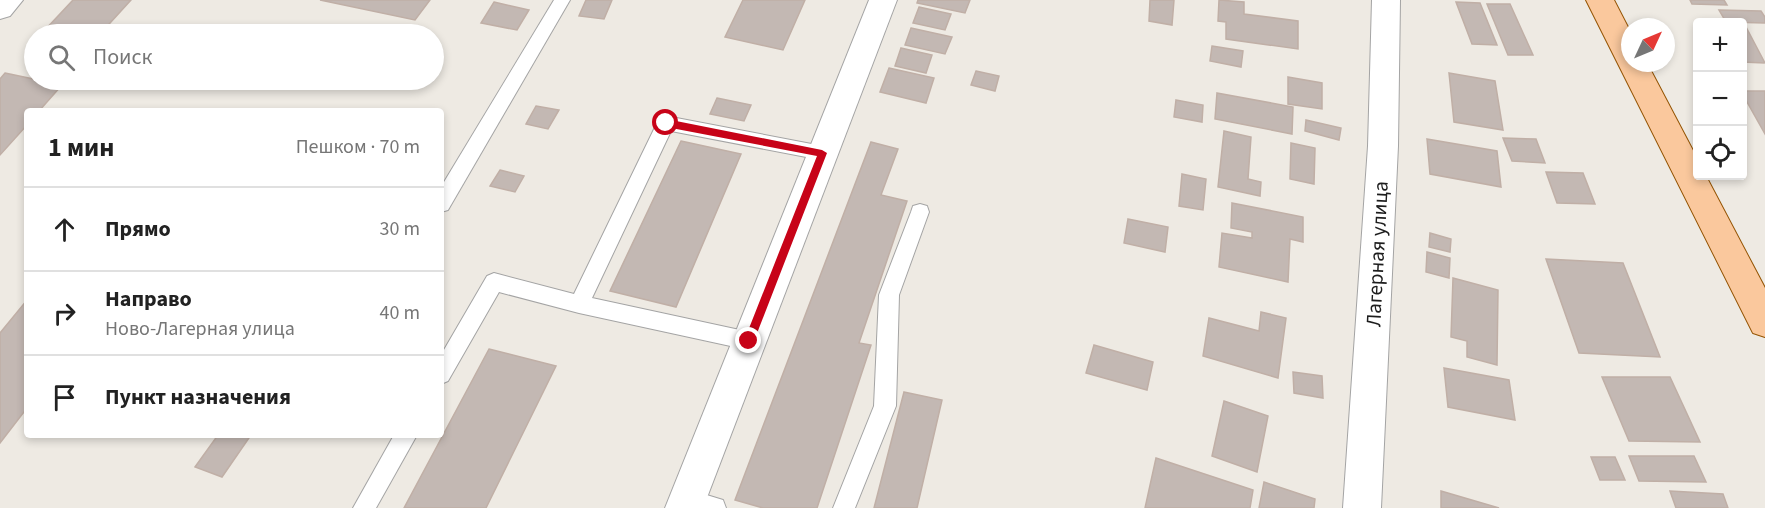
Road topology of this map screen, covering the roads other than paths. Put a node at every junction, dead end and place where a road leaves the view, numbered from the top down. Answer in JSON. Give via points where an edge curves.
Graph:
{"nodes":[{"id":1,"x":9,"y":0,"type":"edge"},
{"id":2,"x":562,"y":0,"type":"edge"},
{"id":3,"x":883,"y":0,"type":"edge"},
{"id":4,"x":1386,"y":0,"type":"edge"},
{"id":5,"x":1600,"y":0,"type":"edge"},
{"id":6,"x":0,"y":9,"type":"edge"},
{"id":7,"x":1621,"y":41,"type":"edge"},
{"id":8,"x":1637,"y":72,"type":"edge"},
{"id":9,"x":822,"y":153,"type":"junction"},
{"id":10,"x":444,"y":199,"type":"edge"},
{"id":11,"x":920,"y":212,"type":"dead end"},
{"id":12,"x":579,"y":304,"type":"junction"},
{"id":13,"x":1765,"y":322,"type":"edge"},
{"id":14,"x":749,"y":341,"type":"junction"},
{"id":15,"x":444,"y":369,"type":"edge"},
{"id":16,"x":404,"y":438,"type":"edge"},
{"id":17,"x":695,"y":505,"type":"edge"},
{"id":18,"x":364,"y":508,"type":"edge"},
{"id":19,"x":844,"y":508,"type":"edge"},
{"id":20,"x":1362,"y":508,"type":"edge"}],
"edges":[{"from":1,"to":6,"type":"street"},
{"from":2,"to":10,"type":"lane"},
{"from":3,"to":9,"type":"street"},
{"from":4,"to":20,"type":"street","name":"Лагерная улица","via":[[1383,146]]},
{"from":5,"to":7,"type":"main road"},
{"from":8,"to":13,"type":"main road"},
{"from":9,"to":12,"type":"lane","via":[[666,123]]},
{"from":9,"to":14,"type":"street"},
{"from":11,"to":19,"type":"lane","via":[[889,295],[885,406]]},
{"from":12,"to":14,"type":"lane"},
{"from":12,"to":15,"type":"lane","via":[[494,282]]},
{"from":14,"to":17,"type":"street"},
{"from":16,"to":18,"type":"lane"}]}
